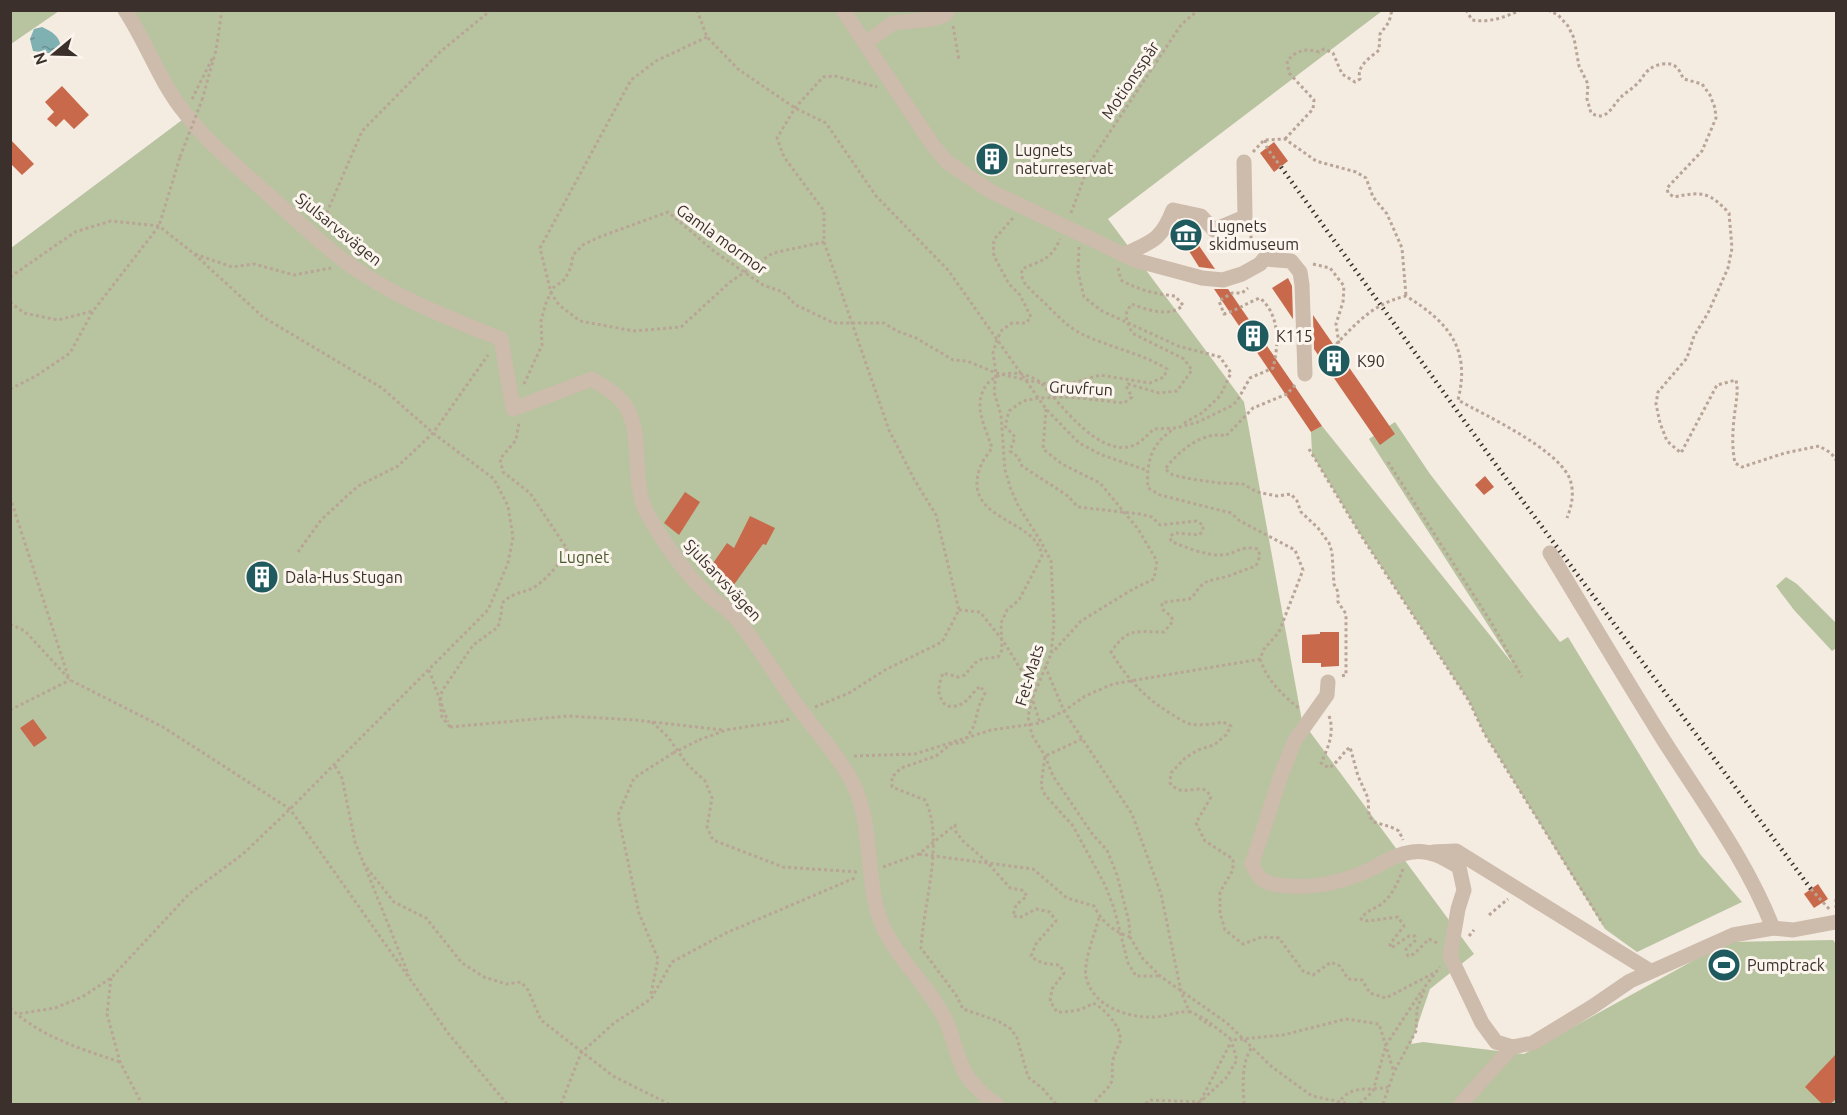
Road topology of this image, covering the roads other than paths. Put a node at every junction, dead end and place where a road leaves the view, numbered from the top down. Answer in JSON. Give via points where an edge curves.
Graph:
{"nodes":[{"id":1,"x":125,"y":10,"type":"edge"},
{"id":2,"x":843,"y":10,"type":"edge"},
{"id":3,"x":950,"y":14,"type":"edge"},
{"id":4,"x":865,"y":43,"type":"junction"},
{"id":5,"x":1244,"y":162,"type":"road end"},
{"id":6,"x":1123,"y":255,"type":"junction"},
{"id":7,"x":1305,"y":374,"type":"road end"},
{"id":8,"x":1550,"y":553,"type":"dead end"},
{"id":9,"x":1328,"y":682,"type":"dead end"},
{"id":10,"x":1430,"y":852,"type":"junction"},
{"id":11,"x":1836,"y":920,"type":"edge"},
{"id":12,"x":1773,"y":928,"type":"junction"},
{"id":13,"x":1650,"y":971,"type":"junction"},
{"id":14,"x":1512,"y":1047,"type":"junction"},
{"id":15,"x":996,"y":1104,"type":"edge"},
{"id":16,"x":1461,"y":1104,"type":"edge"}],
"edges":[{"from":1,"to":15,"type":"street","name":"Sjulsarvsvägen","via":[[185,114],[316,237],[350,265],[409,301],[501,339],[513,409],[592,379],[619,398],[634,432],[641,500],[663,542],[697,584],[747,631],[851,778],[878,913],[892,945],[946,1021],[969,1079]]},
{"from":2,"to":4,"type":"street"},
{"from":3,"to":4,"type":"street","via":[[893,23]]},
{"from":4,"to":6,"type":"street","via":[[947,162],[990,191]]},
{"from":5,"to":6,"type":"street","via":[[1245,217],[1214,230],[1200,216],[1173,210],[1156,239]]},
{"from":6,"to":7,"type":"street","via":[[1202,278],[1223,280],[1242,274],[1264,259],[1291,261],[1300,272],[1302,285]]},
{"from":8,"to":12,"type":"street","via":[[1717,822],[1761,898]]},
{"from":9,"to":10,"type":"street","via":[[1327,695],[1295,740],[1281,775],[1252,864],[1258,877],[1271,884],[1319,886],[1344,880],[1390,858]]},
{"from":10,"to":13,"type":"street","via":[[1455,851]]},
{"from":10,"to":14,"type":"street","via":[[1459,867],[1464,891],[1450,956],[1482,1023],[1496,1042]]},
{"from":11,"to":12,"type":"street","via":[[1793,930]]},
{"from":12,"to":13,"type":"street","via":[[1733,935]]},
{"from":13,"to":14,"type":"street","via":[[1533,1043]]},
{"from":14,"to":16,"type":"street"}]}
